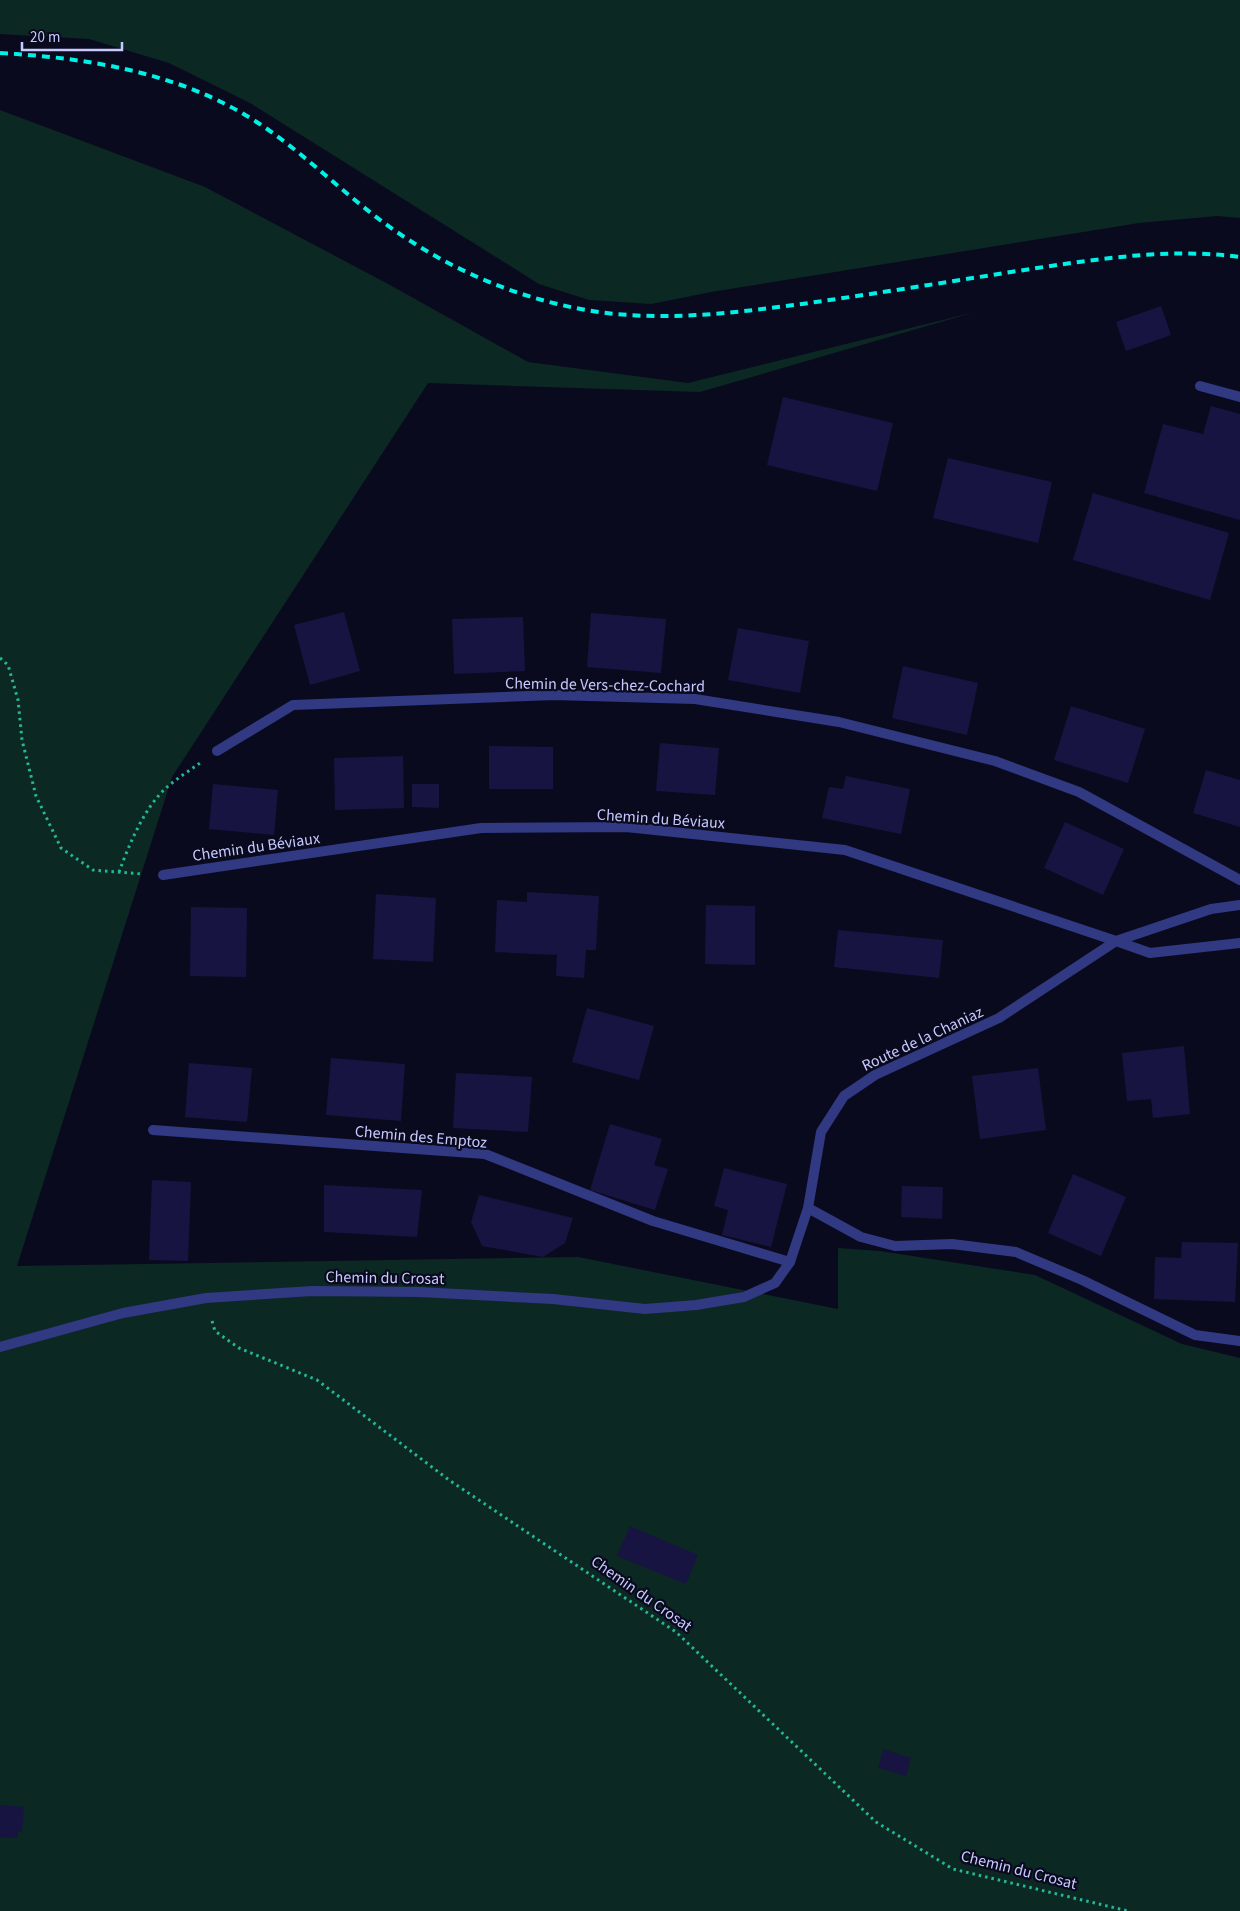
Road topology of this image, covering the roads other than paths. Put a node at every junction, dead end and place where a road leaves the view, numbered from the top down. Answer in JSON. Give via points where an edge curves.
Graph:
{"nodes":[{"id":1,"x":1200,"y":386,"type":"dead end"},
{"id":2,"x":1240,"y":397,"type":"edge"},
{"id":3,"x":217,"y":751,"type":"road end"},
{"id":4,"x":162,"y":875,"type":"road end"},
{"id":5,"x":1240,"y":880,"type":"edge"},
{"id":6,"x":1240,"y":905,"type":"edge"},
{"id":7,"x":1116,"y":941,"type":"junction"},
{"id":8,"x":1240,"y":943,"type":"edge"},
{"id":9,"x":153,"y":1130,"type":"dead end"},
{"id":10,"x":808,"y":1208,"type":"junction"},
{"id":11,"x":790,"y":1262,"type":"junction"},
{"id":12,"x":1240,"y":1341,"type":"edge"},
{"id":13,"x":0,"y":1348,"type":"edge"}],
"edges":[{"from":1,"to":2,"type":"street"},
{"from":3,"to":5,"type":"street","name":"Chemin de Vers-chez-Cochard","via":[[294,705],[554,695],[695,699],[839,722],[995,760],[1079,792]]},
{"from":4,"to":7,"type":"street","name":"Chemin du Béviaux","via":[[481,828],[626,827],[845,850]]},
{"from":6,"to":7,"type":"street","name":"Route de la Chaniaz","via":[[1211,909]]},
{"from":7,"to":8,"type":"street","via":[[1150,953]]},
{"from":7,"to":10,"type":"street","name":"Route de la Chaniaz","via":[[999,1018],[875,1074],[844,1096],[821,1132]]},
{"from":9,"to":11,"type":"street","name":"Chemin des Emptoz","via":[[484,1154],[652,1221]]},
{"from":10,"to":11,"type":"street","name":"Chemin du Crosat"},
{"from":10,"to":12,"type":"street","via":[[861,1237],[895,1246],[952,1244],[1016,1252],[1195,1335]]},
{"from":11,"to":13,"type":"street","name":"Chemin du Crosat","via":[[775,1283],[744,1297],[696,1305],[645,1309],[553,1298],[312,1291],[206,1298],[123,1313]]}]}
